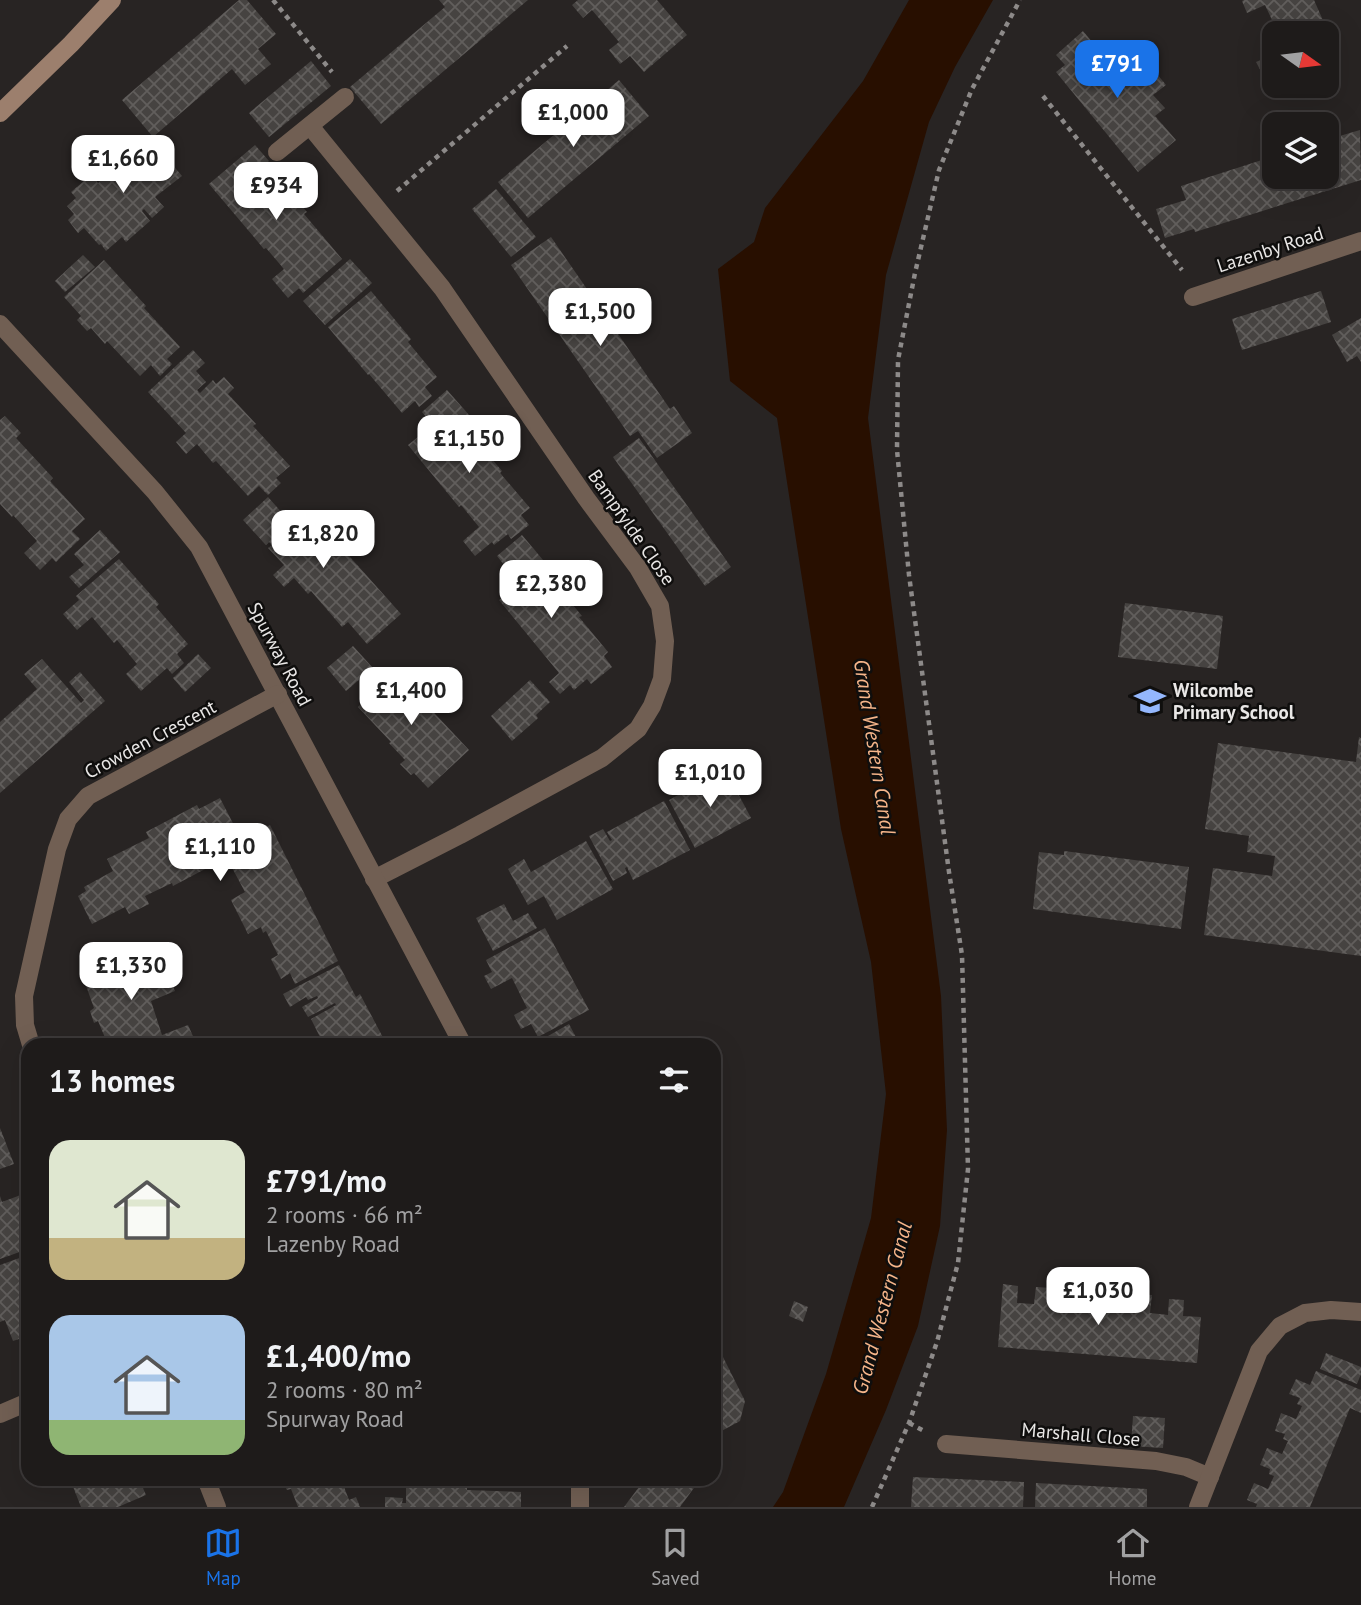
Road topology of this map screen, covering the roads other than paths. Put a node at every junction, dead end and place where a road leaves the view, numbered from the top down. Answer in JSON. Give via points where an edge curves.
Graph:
{"nodes":[{"id":1,"x":112,"y":0,"type":"edge"},
{"id":2,"x":345,"y":97,"type":"road end"},
{"id":3,"x":0,"y":113,"type":"edge"},
{"id":4,"x":310,"y":126,"type":"junction"},
{"id":5,"x":277,"y":152,"type":"dead end"},
{"id":6,"x":1361,"y":241,"type":"edge"},
{"id":7,"x":1198,"y":295,"type":"road end"},
{"id":8,"x":0,"y":324,"type":"edge"},
{"id":9,"x":278,"y":694,"type":"junction"},
{"id":10,"x":374,"y":879,"type":"junction"},
{"id":11,"x":29,"y":1038,"type":"edge"},
{"id":12,"x":459,"y":1038,"type":"edge"},
{"id":13,"x":1361,"y":1312,"type":"edge"},
{"id":14,"x":21,"y":1405,"type":"edge"},
{"id":15,"x":0,"y":1414,"type":"edge"},
{"id":16,"x":946,"y":1444,"type":"dead end"},
{"id":17,"x":1210,"y":1477,"type":"junction"},
{"id":18,"x":209,"y":1486,"type":"edge"},
{"id":19,"x":580,"y":1486,"type":"edge"},
{"id":20,"x":218,"y":1507,"type":"edge"},
{"id":21,"x":580,"y":1507,"type":"edge"},
{"id":22,"x":1198,"y":1507,"type":"edge"}],
"edges":[{"from":1,"to":3,"type":"street"},
{"from":2,"to":4,"type":"street"},
{"from":4,"to":5,"type":"street"},
{"from":4,"to":10,"type":"street","name":"Bampfylde Close","via":[[442,288],[638,568],[660,606],[665,641],[662,679],[652,706],[638,729],[603,758]]},
{"from":6,"to":7,"type":"street","name":"Lazenby Road"},
{"from":8,"to":9,"type":"street","name":"Spurway Road","via":[[155,492],[199,547]]},
{"from":9,"to":10,"type":"street","name":"Spurway Road"},
{"from":9,"to":11,"type":"street","name":"Crowden Crescent","via":[[88,796],[68,819],[24,996]]},
{"from":10,"to":12,"type":"street","name":"Spurway Road"},
{"from":13,"to":17,"type":"street","via":[[1305,1313],[1280,1326],[1259,1351]]},
{"from":14,"to":15,"type":"street"},
{"from":16,"to":17,"type":"street","name":"Marshall Close","via":[[1156,1461]]},
{"from":17,"to":22,"type":"street"},
{"from":18,"to":20,"type":"street"},
{"from":19,"to":21,"type":"street"}]}
